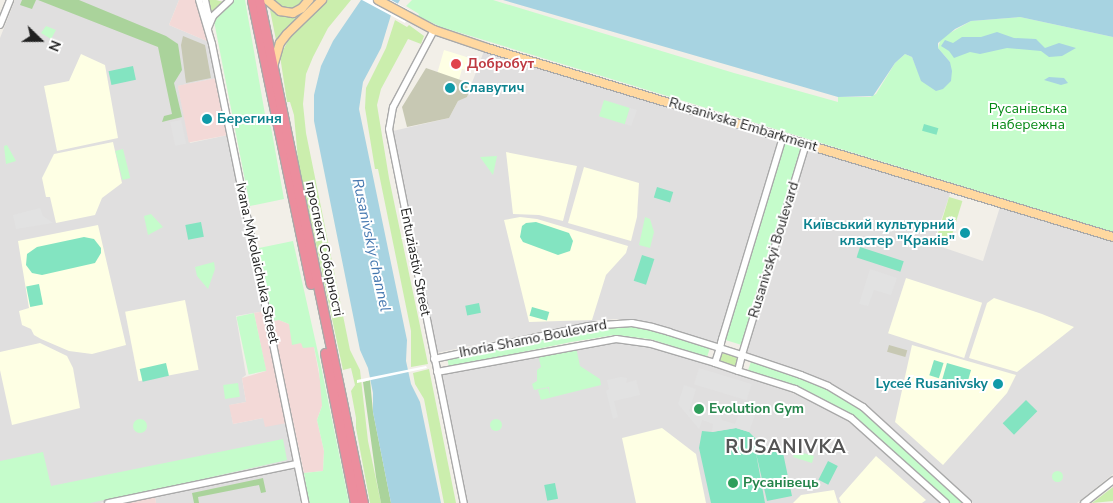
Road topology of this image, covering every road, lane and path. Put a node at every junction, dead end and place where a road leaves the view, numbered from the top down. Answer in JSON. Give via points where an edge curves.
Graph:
{"nodes":[{"id":1,"x":10,"y":0,"type":"edge"},
{"id":2,"x":199,"y":0,"type":"edge"},
{"id":3,"x":205,"y":0,"type":"edge"},
{"id":4,"x":230,"y":0,"type":"edge"},
{"id":5,"x":252,"y":0,"type":"edge"},
{"id":6,"x":259,"y":0,"type":"edge"},
{"id":7,"x":267,"y":0,"type":"edge"},
{"id":8,"x":310,"y":0,"type":"edge"},
{"id":9,"x":322,"y":0,"type":"edge"},
{"id":10,"x":378,"y":0,"type":"edge"},
{"id":11,"x":0,"y":25,"type":"edge"},
{"id":12,"x":207,"y":26,"type":"junction"},
{"id":13,"x":434,"y":30,"type":"junction"},
{"id":14,"x":273,"y":67,"type":"junction"},
{"id":15,"x":783,"y":137,"type":"junction"},
{"id":16,"x":806,"y":144,"type":"junction"},
{"id":17,"x":1113,"y":237,"type":"edge"},
{"id":18,"x":720,"y":348,"type":"junction"},
{"id":19,"x":742,"y":355,"type":"junction"},
{"id":20,"x":434,"y":359,"type":"junction"},
{"id":21,"x":715,"y":363,"type":"junction"},
{"id":22,"x":738,"y":371,"type":"junction"},
{"id":23,"x":437,"y":372,"type":"junction"},
{"id":24,"x":297,"y":464,"type":"junction"},
{"id":25,"x":1113,"y":480,"type":"edge"},
{"id":26,"x":108,"y":503,"type":"edge"},
{"id":27,"x":305,"y":503,"type":"edge"},
{"id":28,"x":355,"y":503,"type":"edge"},
{"id":29,"x":363,"y":503,"type":"edge"},
{"id":30,"x":464,"y":503,"type":"edge"},
{"id":31,"x":946,"y":503,"type":"edge"},
{"id":32,"x":968,"y":503,"type":"edge"},
{"id":33,"x":1084,"y":503,"type":"edge"}],
"edges":[{"from":1,"to":11,"type":"street"},
{"from":2,"to":12,"type":"street","name":"Ivana Mykolaichuka Street"},
{"from":3,"to":12,"type":"street","name":"Ivana Mykolaichuka Street"},
{"from":4,"to":12,"type":"street"},
{"from":5,"to":28,"type":"highway","name":"проспект Соборності"},
{"from":6,"to":14,"type":"highway","name":"проспект Соборності"},
{"from":7,"to":8,"type":"main road","via":[[280,10],[293,13]]},
{"from":9,"to":14,"type":"main road","via":[[286,34]]},
{"from":10,"to":13,"type":"main road","name":"Rusanivska Embarkment"},
{"from":12,"to":24,"type":"street","name":"Ivana Mykolaichuka Street"},
{"from":13,"to":15,"type":"main road","name":"Rusanivska Embarkment"},
{"from":13,"to":20,"type":"street","name":"Entuziastiv Street","via":[[393,108],[388,129]]},
{"from":14,"to":29,"type":"highway","name":"проспект Соборності"},
{"from":15,"to":16,"type":"main road","name":"Rusanivska Embarkment"},
{"from":15,"to":18,"type":"street","name":"Rusanivskyi Boulevard"},
{"from":16,"to":17,"type":"main road","name":"Rusanivska Embarkment"},
{"from":16,"to":19,"type":"street","name":"Rusanivskyi Boulevard"},
{"from":18,"to":19,"type":"street","name":"Ihoria Shamo Boulevard"},
{"from":18,"to":20,"type":"street","name":"Ihoria Shamo Boulevard","via":[[652,327],[607,323]]},
{"from":18,"to":21,"type":"street","name":"Rusanivskyi Boulevard"},
{"from":19,"to":22,"type":"street","name":"Rusanivskyi Boulevard"},
{"from":19,"to":32,"type":"street","via":[[828,386],[863,407]]},
{"from":20,"to":23,"type":"street","name":"Entuziastiv Street"},
{"from":21,"to":22,"type":"street","name":"Ihoria Shamo Boulevard"},
{"from":21,"to":23,"type":"street","name":"Ihoria Shamo Boulevard","via":[[651,344],[616,339]]},
{"from":22,"to":31,"type":"street","via":[[795,390],[851,418]]},
{"from":23,"to":30,"type":"street","name":"Entuziastiv Street"},
{"from":24,"to":26,"type":"street"},
{"from":24,"to":27,"type":"street","name":"Ivana Mykolaichuka Street"},
{"from":25,"to":33,"type":"street"}]}
